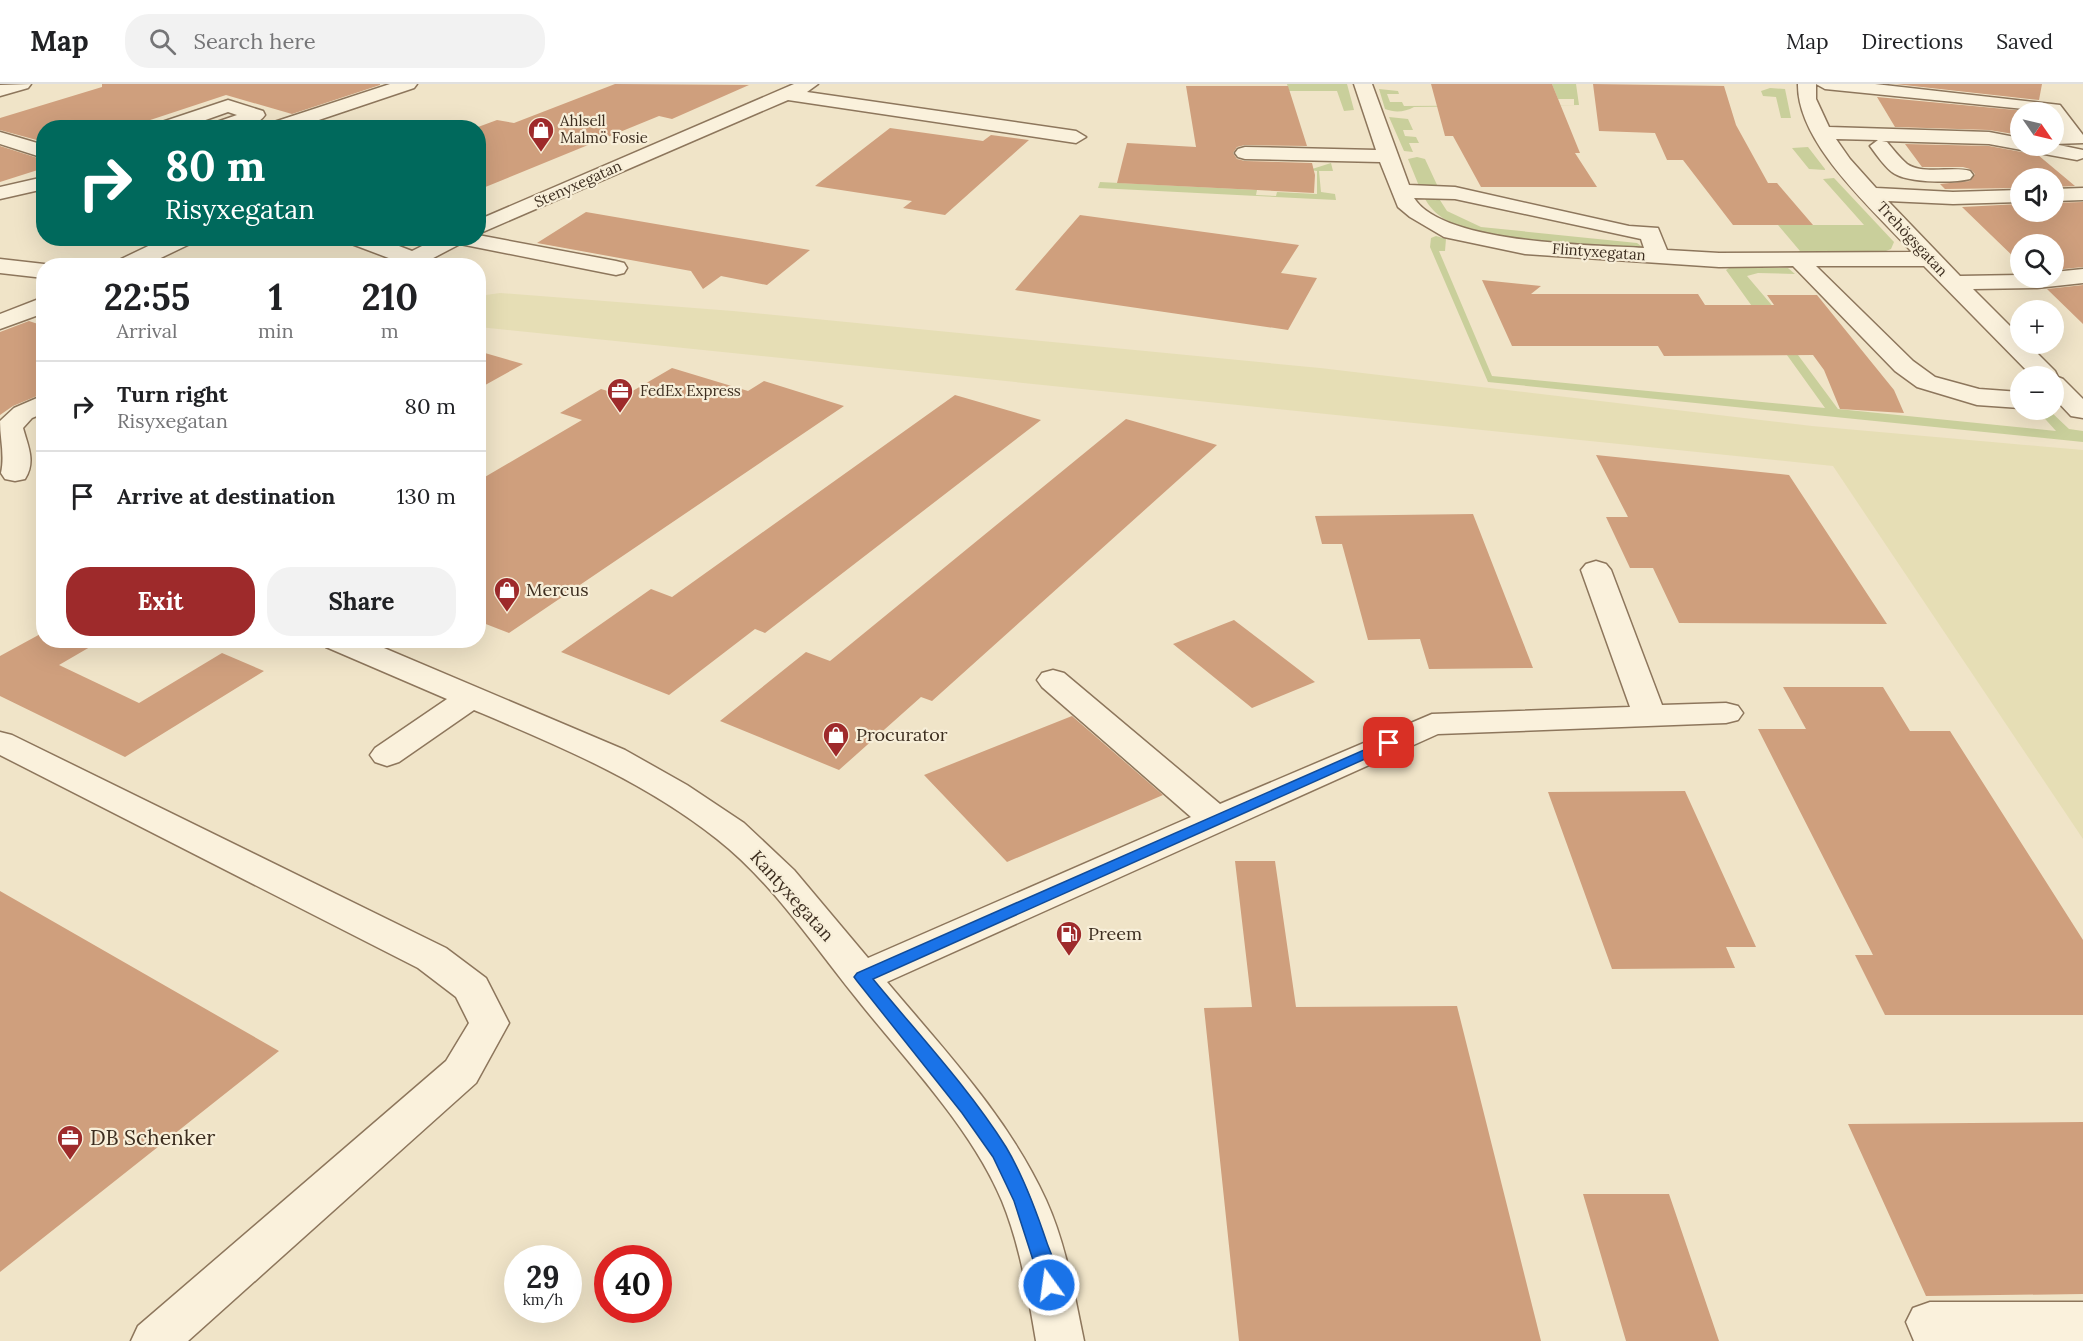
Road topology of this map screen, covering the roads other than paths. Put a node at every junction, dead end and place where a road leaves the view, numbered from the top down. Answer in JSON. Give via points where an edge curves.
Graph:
{"nodes":[{"id":1,"x":22,"y":84,"type":"edge"},
{"id":2,"x":408,"y":84,"type":"edge"},
{"id":3,"x":809,"y":84,"type":"edge"},
{"id":4,"x":1363,"y":84,"type":"edge"},
{"id":5,"x":1807,"y":84,"type":"edge"},
{"id":6,"x":1825,"y":84,"type":"edge"},
{"id":7,"x":1952,"y":84,"type":"edge"},
{"id":8,"x":1866,"y":89,"type":"junction"},
{"id":9,"x":0,"y":91,"type":"edge"},
{"id":10,"x":2049,"y":93,"type":"dead end"},
{"id":11,"x":786,"y":94,"type":"junction"},
{"id":12,"x":2010,"y":104,"type":"edge"},
{"id":13,"x":1881,"y":115,"type":"dead end"},
{"id":14,"x":187,"y":120,"type":"edge"},
{"id":15,"x":241,"y":120,"type":"edge"},
{"id":16,"x":299,"y":120,"type":"edge"},
{"id":17,"x":2064,"y":123,"type":"edge"},
{"id":18,"x":1952,"y":132,"type":"dead end"},
{"id":19,"x":2010,"y":135,"type":"edge"},
{"id":20,"x":1076,"y":137,"type":"dead end"},
{"id":21,"x":0,"y":138,"type":"edge"},
{"id":22,"x":2064,"y":138,"type":"edge"},
{"id":23,"x":1826,"y":140,"type":"junction"},
{"id":24,"x":1880,"y":146,"type":"junction"},
{"id":25,"x":1969,"y":146,"type":"dead end"},
{"id":26,"x":36,"y":149,"type":"edge"},
{"id":27,"x":1245,"y":153,"type":"dead end"},
{"id":28,"x":1389,"y":156,"type":"junction"},
{"id":29,"x":2080,"y":165,"type":"edge"},
{"id":30,"x":1965,"y":175,"type":"dead end"},
{"id":31,"x":36,"y":185,"type":"edge"},
{"id":32,"x":1402,"y":191,"type":"junction"},
{"id":33,"x":0,"y":193,"type":"edge"},
{"id":34,"x":1870,"y":194,"type":"junction"},
{"id":35,"x":2083,"y":194,"type":"edge"},
{"id":36,"x":2064,"y":195,"type":"edge"},
{"id":37,"x":2010,"y":196,"type":"edge"},
{"id":38,"x":486,"y":225,"type":"edge"},
{"id":39,"x":486,"y":243,"type":"edge"},
{"id":40,"x":167,"y":246,"type":"edge"},
{"id":41,"x":373,"y":246,"type":"edge"},
{"id":42,"x":441,"y":246,"type":"edge"},
{"id":43,"x":1658,"y":257,"type":"junction"},
{"id":44,"x":142,"y":258,"type":"edge"},
{"id":45,"x":398,"y":258,"type":"edge"},
{"id":46,"x":415,"y":258,"type":"edge"},
{"id":47,"x":1930,"y":259,"type":"junction"},
{"id":48,"x":1800,"y":260,"type":"junction"},
{"id":49,"x":0,"y":266,"type":"edge"},
{"id":50,"x":616,"y":268,"type":"dead end"},
{"id":51,"x":36,"y":270,"type":"edge"},
{"id":52,"x":2083,"y":276,"type":"edge"},
{"id":53,"x":1953,"y":283,"type":"junction"},
{"id":54,"x":0,"y":304,"type":"edge"},
{"id":55,"x":36,"y":311,"type":"edge"},
{"id":56,"x":36,"y":311,"type":"edge"},
{"id":57,"x":0,"y":322,"type":"edge"},
{"id":58,"x":2036,"y":366,"type":"edge"},
{"id":59,"x":2010,"y":399,"type":"edge"},
{"id":60,"x":36,"y":407,"type":"edge"},
{"id":61,"x":36,"y":470,"type":"edge"},
{"id":62,"x":7,"y":474,"type":"edge"},
{"id":63,"x":1596,"y":570,"type":"dead end"},
{"id":64,"x":356,"y":648,"type":"edge"},
{"id":65,"x":1053,"y":680,"type":"dead end"},
{"id":66,"x":471,"y":697,"type":"junction"},
{"id":67,"x":1726,"y":713,"type":"dead end"},
{"id":68,"x":1650,"y":716,"type":"junction"},
{"id":69,"x":0,"y":742,"type":"edge"},
{"id":70,"x":387,"y":755,"type":"dead end"},
{"id":71,"x":1216,"y":820,"type":"junction"},
{"id":72,"x":862,"y":977,"type":"junction"},
{"id":73,"x":2083,"y":1322,"type":"edge"},
{"id":74,"x":155,"y":1341,"type":"edge"},
{"id":75,"x":1060,"y":1341,"type":"edge"},
{"id":76,"x":1938,"y":1341,"type":"edge"}],
"edges":[{"from":1,"to":9,"type":"street"},
{"from":2,"to":16,"type":"street"},
{"from":3,"to":11,"type":"street","name":"Stenyxegatan"},
{"from":4,"to":28,"type":"street","name":"Flintyxegatan"},
{"from":5,"to":23,"type":"street","name":"Trehögsgatan","via":[[1807,99]]},
{"from":6,"to":8,"type":"street"},
{"from":7,"to":10,"type":"street","via":[[1951,88],[2048,101]]},
{"from":8,"to":12,"type":"street"},
{"from":8,"to":13,"type":"street"},
{"from":11,"to":20,"type":"street"},
{"from":11,"to":38,"type":"street","name":"Stenyxegatan"},
{"from":14,"to":15,"type":"street","via":[[228,106],[256,115]]},
{"from":17,"to":22,"type":"street","via":[[2076,139]]},
{"from":18,"to":19,"type":"street"},
{"from":21,"to":26,"type":"street"},
{"from":23,"to":24,"type":"street"},
{"from":23,"to":29,"type":"street","via":[[1989,138],[2025,147],[2064,150]]},
{"from":23,"to":34,"type":"street","name":"Trehögsgatan"},
{"from":24,"to":25,"type":"street"},
{"from":24,"to":30,"type":"street","via":[[1902,170]]},
{"from":27,"to":28,"type":"street"},
{"from":28,"to":32,"type":"street","name":"Flintyxegatan"},
{"from":31,"to":33,"type":"street"},
{"from":32,"to":43,"type":"street","name":"Flintyxegatan","via":[[1405,202],[1417,213],[1452,232],[1474,238],[1525,247]]},
{"from":32,"to":43,"type":"street","via":[[1455,193],[1629,232],[1650,233]]},
{"from":34,"to":37,"type":"street"},
{"from":34,"to":47,"type":"street","name":"Trehögsgatan"},
{"from":35,"to":36,"type":"street"},
{"from":39,"to":50,"type":"street"},
{"from":40,"to":44,"type":"street"},
{"from":41,"to":45,"type":"street"},
{"from":42,"to":46,"type":"street"},
{"from":43,"to":48,"type":"street","name":"Flintyxegatan"},
{"from":47,"to":48,"type":"street","name":"Flintyxegatan"},
{"from":47,"to":53,"type":"street","name":"Trehögsgatan"},
{"from":48,"to":59,"type":"street","via":[[1896,358],[1926,382],[1977,397]]},
{"from":49,"to":51,"type":"street"},
{"from":52,"to":53,"type":"street"},
{"from":53,"to":58,"type":"street","name":"Trehögsgatan"},
{"from":54,"to":55,"type":"street"},
{"from":56,"to":57,"type":"street"},
{"from":60,"to":62,"type":"street","via":[[9,427],[18,457]]},
{"from":61,"to":62,"type":"street"},
{"from":63,"to":68,"type":"street"},
{"from":64,"to":66,"type":"street","name":"Kantyxegatan"},
{"from":65,"to":71,"type":"street"},
{"from":66,"to":70,"type":"street"},
{"from":66,"to":72,"type":"street","name":"Kantyxegatan","via":[[613,757],[731,831],[781,879]]},
{"from":67,"to":68,"type":"street"},
{"from":68,"to":71,"type":"street","via":[[1432,724]]},
{"from":69,"to":74,"type":"street","via":[[432,958],[472,988],[489,1023],[461,1072]]},
{"from":71,"to":72,"type":"street"},
{"from":72,"to":75,"type":"street","name":"Kantyxegatan","via":[[999,1152],[1024,1201],[1046,1267]]},
{"from":73,"to":76,"type":"street","via":[[1930,1322]]}]}
